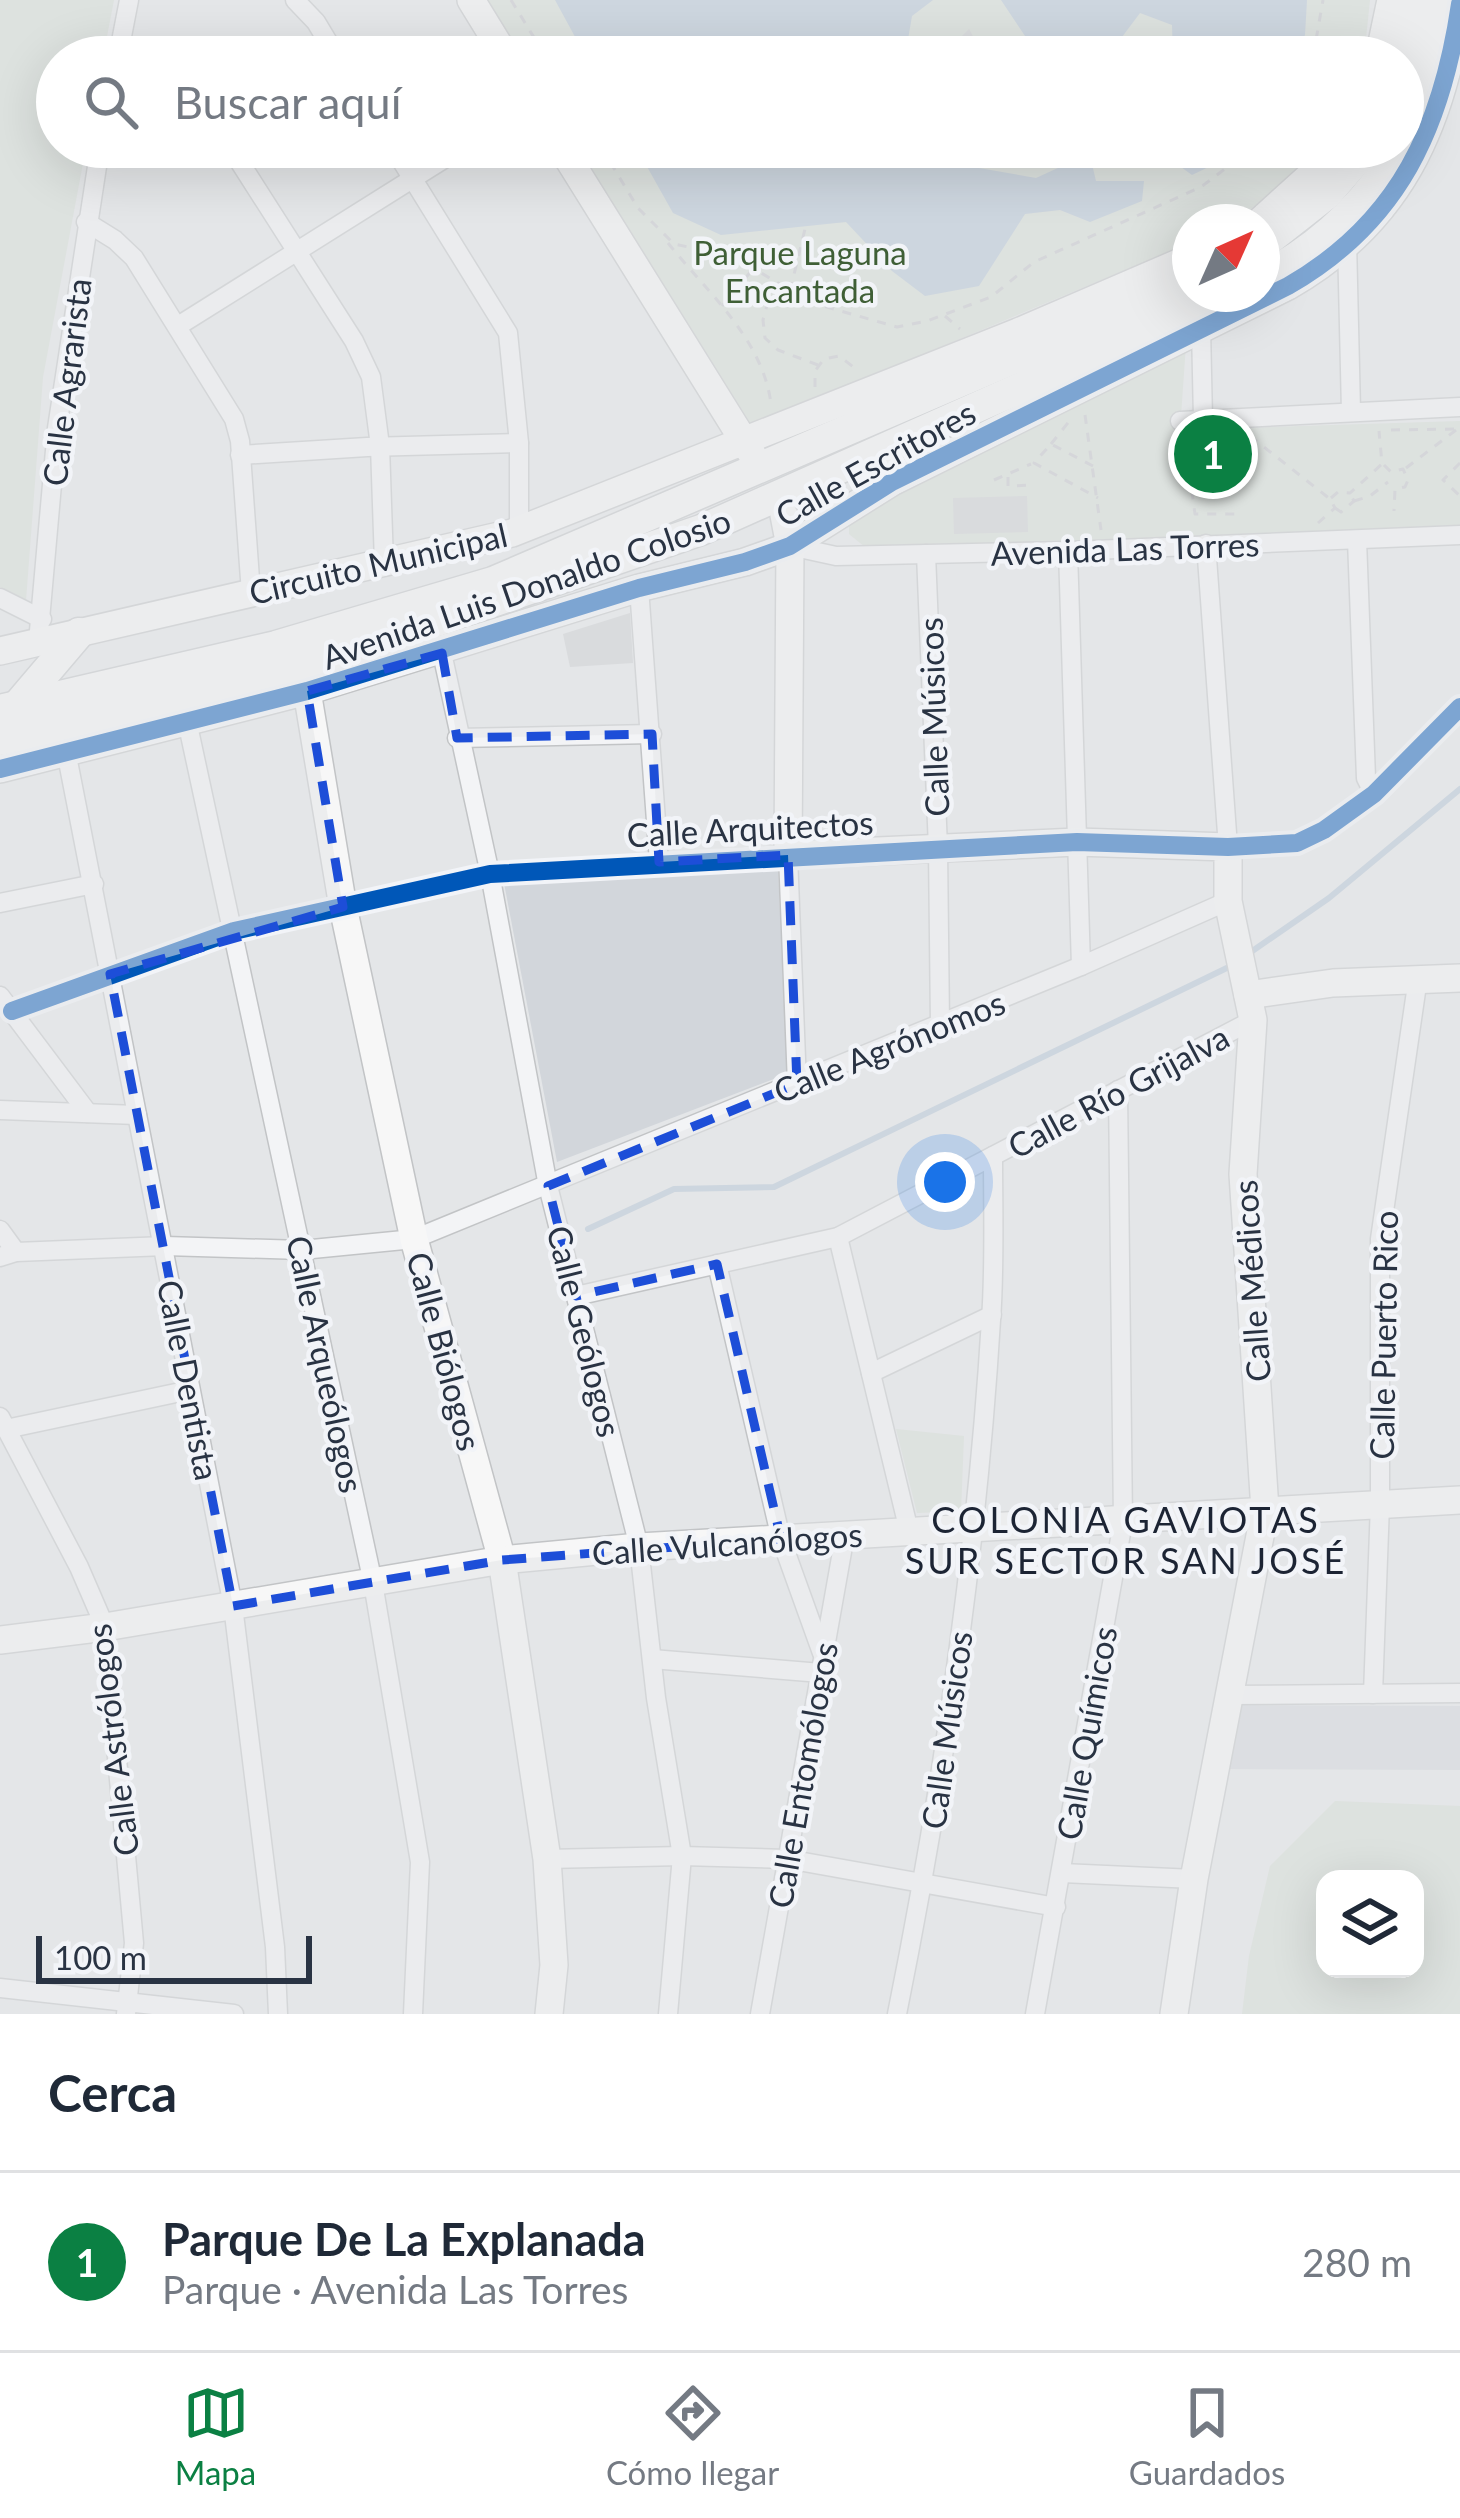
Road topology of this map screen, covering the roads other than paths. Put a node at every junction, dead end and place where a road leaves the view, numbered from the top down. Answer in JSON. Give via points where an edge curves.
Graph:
{"nodes":[{"id":1,"x":129,"y":0,"type":"edge"},
{"id":2,"x":296,"y":0,"type":"edge"},
{"id":3,"x":471,"y":0,"type":"edge"},
{"id":4,"x":1391,"y":0,"type":"edge"},
{"id":5,"x":1417,"y":0,"type":"edge"},
{"id":6,"x":1443,"y":0,"type":"edge"},
{"id":7,"x":1460,"y":4,"type":"edge"},
{"id":8,"x":122,"y":36,"type":"edge"},
{"id":9,"x":324,"y":36,"type":"edge"},
{"id":10,"x":493,"y":36,"type":"edge"},
{"id":11,"x":1383,"y":36,"type":"edge"},
{"id":12,"x":1410,"y":36,"type":"edge"},
{"id":13,"x":1454,"y":74,"type":"edge"},
{"id":14,"x":1424,"y":92,"type":"edge"},
{"id":15,"x":1424,"y":141,"type":"edge"},
{"id":16,"x":96,"y":168,"type":"edge"},
{"id":17,"x":243,"y":168,"type":"edge"},
{"id":18,"x":405,"y":168,"type":"edge"},
{"id":19,"x":430,"y":168,"type":"edge"},
{"id":20,"x":575,"y":168,"type":"edge"},
{"id":21,"x":1316,"y":168,"type":"edge"},
{"id":22,"x":1350,"y":168,"type":"edge"},
{"id":23,"x":1384,"y":168,"type":"edge"},
{"id":24,"x":1412,"y":168,"type":"edge"},
{"id":25,"x":412,"y":179,"type":"junction"},
{"id":26,"x":1280,"y":204,"type":"edge"},
{"id":27,"x":86,"y":222,"type":"junction"},
{"id":28,"x":1280,"y":231,"type":"edge"},
{"id":29,"x":1347,"y":241,"type":"junction"},
{"id":30,"x":295,"y":251,"type":"junction"},
{"id":31,"x":1172,"y":265,"type":"edge"},
{"id":32,"x":1280,"y":267,"type":"edge"},
{"id":33,"x":1172,"y":291,"type":"edge"},
{"id":34,"x":1191,"y":312,"type":"edge"},
{"id":35,"x":178,"y":326,"type":"junction"},
{"id":36,"x":1201,"y":328,"type":"junction"},
{"id":37,"x":1460,"y":407,"type":"edge"},
{"id":38,"x":1351,"y":411,"type":"junction"},
{"id":39,"x":1203,"y":420,"type":"junction"},
{"id":40,"x":1182,"y":427,"type":"road end"},
{"id":41,"x":519,"y":443,"type":"junction"},
{"id":42,"x":756,"y":444,"type":"junction"},
{"id":43,"x":380,"y":446,"type":"junction"},
{"id":44,"x":240,"y":455,"type":"junction"},
{"id":45,"x":784,"y":515,"type":"dead end"},
{"id":46,"x":826,"y":522,"type":"junction"},
{"id":47,"x":519,"y":531,"type":"junction"},
{"id":48,"x":1460,"y":535,"type":"edge"},
{"id":49,"x":1357,"y":540,"type":"junction"},
{"id":50,"x":1206,"y":544,"type":"junction"},
{"id":51,"x":790,"y":546,"type":"junction"},
{"id":52,"x":1068,"y":551,"type":"junction"},
{"id":53,"x":926,"y":554,"type":"junction"},
{"id":54,"x":836,"y":556,"type":"junction"},
{"id":55,"x":383,"y":563,"type":"junction"},
{"id":56,"x":639,"y":588,"type":"junction"},
{"id":57,"x":251,"y":593,"type":"junction"},
{"id":58,"x":0,"y":598,"type":"edge"},
{"id":59,"x":40,"y":631,"type":"junction"},
{"id":60,"x":80,"y":633,"type":"junction"},
{"id":61,"x":0,"y":651,"type":"edge"},
{"id":62,"x":442,"y":652,"type":"junction"},
{"id":63,"x":307,"y":692,"type":"junction"},
{"id":64,"x":1460,"y":707,"type":"edge"},
{"id":65,"x":8,"y":708,"type":"edge"},
{"id":66,"x":187,"y":721,"type":"junction"},
{"id":67,"x":652,"y":734,"type":"junction"},
{"id":68,"x":458,"y":738,"type":"junction"},
{"id":69,"x":0,"y":740,"type":"edge"},
{"id":70,"x":66,"y":751,"type":"junction"},
{"id":71,"x":0,"y":769,"type":"edge"},
{"id":72,"x":1374,"y":794,"type":"junction"},
{"id":73,"x":1077,"y":842,"type":"junction"},
{"id":74,"x":1228,"y":847,"type":"junction"},
{"id":75,"x":938,"y":848,"type":"junction"},
{"id":76,"x":788,"y":855,"type":"junction"},
{"id":77,"x":659,"y":862,"type":"junction"},
{"id":78,"x":490,"y":874,"type":"junction"},
{"id":79,"x":94,"y":884,"type":"junction"},
{"id":80,"x":1228,"y":901,"type":"junction"},
{"id":81,"x":0,"y":903,"type":"edge"},
{"id":82,"x":343,"y":908,"type":"junction"},
{"id":83,"x":234,"y":932,"type":"junction"},
{"id":84,"x":1081,"y":966,"type":"junction"},
{"id":85,"x":110,"y":974,"type":"junction"},
{"id":86,"x":1418,"y":978,"type":"junction"},
{"id":87,"x":1460,"y":978,"type":"edge"},
{"id":88,"x":1245,"y":985,"type":"junction"},
{"id":89,"x":6,"y":1003,"type":"edge"},
{"id":90,"x":940,"y":1024,"type":"junction"},
{"id":91,"x":797,"y":1084,"type":"junction"},
{"id":92,"x":1118,"y":1090,"type":"junction"},
{"id":93,"x":0,"y":1110,"type":"edge"},
{"id":94,"x":88,"y":1114,"type":"junction"},
{"id":95,"x":137,"y":1115,"type":"junction"},
{"id":96,"x":993,"y":1156,"type":"junction"},
{"id":97,"x":548,"y":1186,"type":"junction"},
{"id":98,"x":0,"y":1230,"type":"edge"},
{"id":99,"x":838,"y":1237,"type":"junction"},
{"id":100,"x":414,"y":1239,"type":"junction"},
{"id":101,"x":164,"y":1246,"type":"junction"},
{"id":102,"x":302,"y":1250,"type":"junction"},
{"id":103,"x":8,"y":1255,"type":"edge"},
{"id":104,"x":718,"y":1264,"type":"junction"},
{"id":105,"x":576,"y":1296,"type":"junction"},
{"id":106,"x":992,"y":1315,"type":"junction"},
{"id":107,"x":871,"y":1372,"type":"junction"},
{"id":108,"x":190,"y":1390,"type":"junction"},
{"id":109,"x":3,"y":1423,"type":"edge"},
{"id":110,"x":1460,"y":1500,"type":"edge"},
{"id":111,"x":1380,"y":1504,"type":"junction"},
{"id":112,"x":1265,"y":1510,"type":"junction"},
{"id":113,"x":1123,"y":1522,"type":"junction"},
{"id":114,"x":975,"y":1527,"type":"junction"},
{"id":115,"x":909,"y":1531,"type":"junction"},
{"id":116,"x":845,"y":1535,"type":"junction"},
{"id":117,"x":781,"y":1538,"type":"junction"},
{"id":118,"x":639,"y":1547,"type":"junction"},
{"id":119,"x":502,"y":1560,"type":"junction"},
{"id":120,"x":373,"y":1582,"type":"junction"},
{"id":121,"x":233,"y":1606,"type":"junction"},
{"id":122,"x":105,"y":1628,"type":"junction"},
{"id":123,"x":0,"y":1640,"type":"edge"},
{"id":124,"x":652,"y":1659,"type":"junction"},
{"id":125,"x":822,"y":1665,"type":"junction"},
{"id":126,"x":1460,"y":1693,"type":"edge"},
{"id":127,"x":1372,"y":1694,"type":"junction"},
{"id":128,"x":1230,"y":1695,"type":"junction"},
{"id":129,"x":682,"y":1856,"type":"junction"},
{"id":130,"x":547,"y":1859,"type":"junction"},
{"id":131,"x":787,"y":1859,"type":"junction"},
{"id":132,"x":1062,"y":1873,"type":"junction"},
{"id":133,"x":1194,"y":1879,"type":"junction"},
{"id":134,"x":923,"y":1883,"type":"junction"},
{"id":135,"x":1056,"y":1907,"type":"junction"},
{"id":136,"x":0,"y":1988,"type":"edge"},
{"id":137,"x":128,"y":2008,"type":"edge"},
{"id":138,"x":234,"y":2014,"type":"edge"},
{"id":139,"x":278,"y":2014,"type":"edge"},
{"id":140,"x":413,"y":2014,"type":"edge"},
{"id":141,"x":549,"y":2014,"type":"edge"},
{"id":142,"x":668,"y":2014,"type":"edge"},
{"id":143,"x":760,"y":2014,"type":"edge"},
{"id":144,"x":897,"y":2014,"type":"edge"},
{"id":145,"x":1035,"y":2014,"type":"edge"},
{"id":146,"x":1174,"y":2014,"type":"edge"}],
"edges":[{"from":1,"to":8,"type":"street"},
{"from":2,"to":9,"type":"street"},
{"from":3,"to":10,"type":"street"},
{"from":4,"to":11,"type":"street"},
{"from":5,"to":12,"type":"main road"},
{"from":6,"to":14,"type":"main road"},
{"from":7,"to":13,"type":"street","name":"Calle Escritores"},
{"from":13,"to":15,"type":"street","name":"Calle Escritores"},
{"from":16,"to":27,"type":"street","name":"Calle Agrarista"},
{"from":17,"to":30,"type":"street"},
{"from":18,"to":25,"type":"street"},
{"from":19,"to":25,"type":"street"},
{"from":20,"to":42,"type":"street"},
{"from":21,"to":26,"type":"street"},
{"from":22,"to":28,"type":"main road"},
{"from":23,"to":32,"type":"main road","via":[[1356,209]]},
{"from":24,"to":29,"type":"street","name":"Calle Escritores"},
{"from":25,"to":30,"type":"street"},
{"from":25,"to":41,"type":"street","via":[[508,333]]},
{"from":27,"to":35,"type":"street","via":[[134,258]]},
{"from":27,"to":59,"type":"street","name":"Calle Agrarista"},
{"from":29,"to":36,"type":"street","name":"Calle Escritores","via":[[1301,278]]},
{"from":29,"to":38,"type":"street"},
{"from":30,"to":35,"type":"street"},
{"from":30,"to":43,"type":"street","via":[[361,353]]},
{"from":31,"to":42,"type":"street"},
{"from":33,"to":65,"type":"main road","name":"Avenida Luis Donaldo Colosio","via":[[494,582],[276,646]]},
{"from":34,"to":69,"type":"main road","name":"Avenida Luis Donaldo Colosio","via":[[701,530],[283,674]]},
{"from":35,"to":44,"type":"street","via":[[230,409]]},
{"from":36,"to":39,"type":"street"},
{"from":36,"to":46,"type":"street","name":"Calle Escritores"},
{"from":37,"to":38,"type":"street"},
{"from":38,"to":39,"type":"street"},
{"from":39,"to":40,"type":"street"},
{"from":41,"to":43,"type":"street"},
{"from":41,"to":47,"type":"street"},
{"from":42,"to":47,"type":"street","name":"Circuito Municipal"},
{"from":43,"to":44,"type":"street"},
{"from":43,"to":55,"type":"street"},
{"from":44,"to":57,"type":"street"},
{"from":45,"to":51,"type":"street"},
{"from":46,"to":51,"type":"street","name":"Calle Escritores"},
{"from":46,"to":54,"type":"street"},
{"from":47,"to":55,"type":"street","name":"Circuito Municipal"},
{"from":48,"to":49,"type":"street","name":"Avenida Las Torres"},
{"from":49,"to":50,"type":"street","name":"Avenida Las Torres"},
{"from":49,"to":72,"type":"street","via":[[1366,778]]},
{"from":50,"to":52,"type":"street","name":"Avenida Las Torres"},
{"from":50,"to":74,"type":"street","name":"Calle Médicos"},
{"from":51,"to":54,"type":"street","name":"Avenida Las Torres"},
{"from":51,"to":56,"type":"street","name":"Calle Escritores"},
{"from":51,"to":76,"type":"street"},
{"from":52,"to":53,"type":"street","name":"Avenida Las Torres"},
{"from":52,"to":73,"type":"street"},
{"from":53,"to":54,"type":"street","name":"Avenida Las Torres"},
{"from":53,"to":75,"type":"street","name":"Calle Músicos"},
{"from":55,"to":57,"type":"street","name":"Circuito Municipal"},
{"from":56,"to":62,"type":"street","name":"Calle Escritores"},
{"from":56,"to":67,"type":"street"},
{"from":57,"to":60,"type":"street","name":"Circuito Municipal"},
{"from":58,"to":59,"type":"street"},
{"from":59,"to":60,"type":"street","name":"Circuito Municipal"},
{"from":59,"to":61,"type":"street","name":"Circuito Municipal"},
{"from":60,"to":65,"type":"main road"},
{"from":62,"to":63,"type":"street","name":"Calle Escritores"},
{"from":62,"to":68,"type":"street","name":"Calle Geólogos"},
{"from":63,"to":66,"type":"street","name":"Calle Escritores"},
{"from":63,"to":82,"type":"street","name":"Calle Biólogos"},
{"from":64,"to":72,"type":"street","name":"Calle Arquitectos"},
{"from":66,"to":70,"type":"street","name":"Calle Escritores"},
{"from":66,"to":83,"type":"street","name":"Calle Arqueólogos"},
{"from":67,"to":68,"type":"street"},
{"from":67,"to":77,"type":"street"},
{"from":68,"to":78,"type":"street","name":"Calle Geólogos"},
{"from":70,"to":71,"type":"street","name":"Calle Escritores"},
{"from":70,"to":79,"type":"street","name":"Calle Dentista"},
{"from":72,"to":74,"type":"street","name":"Calle Arquitectos","via":[[1297,843]]},
{"from":73,"to":74,"type":"street","name":"Calle Arquitectos"},
{"from":73,"to":75,"type":"street","name":"Calle Arquitectos"},
{"from":73,"to":84,"type":"street"},
{"from":74,"to":80,"type":"street","name":"Calle Médicos"},
{"from":75,"to":76,"type":"street","name":"Calle Arquitectos"},
{"from":75,"to":90,"type":"street","name":"Calle Músicos"},
{"from":76,"to":77,"type":"street","name":"Calle Arquitectos"},
{"from":76,"to":91,"type":"street"},
{"from":77,"to":78,"type":"street","name":"Calle Arquitectos"},
{"from":78,"to":82,"type":"street","name":"Calle Arquitectos"},
{"from":78,"to":97,"type":"street","name":"Calle Geólogos"},
{"from":79,"to":81,"type":"street"},
{"from":79,"to":85,"type":"street","name":"Calle Dentista"},
{"from":80,"to":84,"type":"street","name":"Calle Agrónomos"},
{"from":80,"to":88,"type":"street","name":"Calle Médicos"},
{"from":82,"to":83,"type":"street","name":"Calle Arquitectos"},
{"from":82,"to":100,"type":"street","name":"Calle Biólogos"},
{"from":83,"to":85,"type":"street","name":"Calle Arquitectos"},
{"from":83,"to":102,"type":"street","name":"Calle Arqueólogos"},
{"from":84,"to":90,"type":"street","name":"Calle Agrónomos"},
{"from":85,"to":89,"type":"street","name":"Calle Arquitectos"},
{"from":85,"to":95,"type":"street","name":"Calle Dentista"},
{"from":86,"to":87,"type":"street"},
{"from":86,"to":88,"type":"street"},
{"from":86,"to":111,"type":"street","name":"Calle Puerto Rico","via":[[1380,1239]]},
{"from":88,"to":92,"type":"street","name":"Calle Río Grijalva"},
{"from":88,"to":112,"type":"street","name":"Calle Médicos","via":[[1243,1174]]},
{"from":89,"to":94,"type":"street"},
{"from":90,"to":91,"type":"street","name":"Calle Agrónomos"},
{"from":91,"to":97,"type":"street","name":"Calle Agrónomos"},
{"from":92,"to":96,"type":"street","name":"Calle Río Grijalva"},
{"from":92,"to":113,"type":"street","name":"Calle Químicos"},
{"from":93,"to":94,"type":"street"},
{"from":94,"to":95,"type":"street"},
{"from":95,"to":101,"type":"street","name":"Calle Dentista"},
{"from":96,"to":99,"type":"street","name":"Calle Río Grijalva"},
{"from":96,"to":106,"type":"street","name":"Calle Músicos"},
{"from":97,"to":100,"type":"street","name":"Calle Agrónomos"},
{"from":97,"to":105,"type":"street","name":"Calle Geólogos"},
{"from":98,"to":103,"type":"street"},
{"from":99,"to":104,"type":"street","name":"Calle Río Grijalva"},
{"from":99,"to":107,"type":"street"},
{"from":100,"to":102,"type":"street","name":"Calle Agrónomos"},
{"from":100,"to":119,"type":"street","name":"Calle Biólogos"},
{"from":101,"to":102,"type":"street"},
{"from":101,"to":103,"type":"street"},
{"from":101,"to":108,"type":"street","name":"Calle Dentista"},
{"from":102,"to":120,"type":"street","name":"Calle Arqueólogos"},
{"from":104,"to":105,"type":"street","name":"Calle Río Grijalva"},
{"from":104,"to":117,"type":"street"},
{"from":105,"to":118,"type":"street","name":"Calle Geólogos"},
{"from":106,"to":107,"type":"street"},
{"from":106,"to":114,"type":"street","name":"Calle Músicos"},
{"from":107,"to":115,"type":"street"},
{"from":108,"to":109,"type":"street"},
{"from":108,"to":121,"type":"street","name":"Calle Dentista"},
{"from":109,"to":122,"type":"street","name":"Calle Astrólogos"},
{"from":110,"to":111,"type":"street","name":"Calle Vulcanólogos"},
{"from":111,"to":112,"type":"street","name":"Calle Vulcanólogos"},
{"from":111,"to":127,"type":"street","name":"Calle Puerto Rico"},
{"from":112,"to":113,"type":"street","name":"Calle Vulcanólogos"},
{"from":112,"to":128,"type":"street","name":"Calle Médicos"},
{"from":113,"to":114,"type":"street","name":"Calle Vulcanólogos"},
{"from":113,"to":132,"type":"street","name":"Calle Químicos"},
{"from":114,"to":115,"type":"street","name":"Calle Vulcanólogos"},
{"from":114,"to":134,"type":"street","name":"Calle Músicos"},
{"from":115,"to":116,"type":"street","name":"Calle Vulcanólogos"},
{"from":116,"to":117,"type":"street","name":"Calle Vulcanólogos"},
{"from":116,"to":125,"type":"street","name":"Calle Entomólogos"},
{"from":117,"to":118,"type":"street","name":"Calle Vulcanólogos"},
{"from":117,"to":125,"type":"street"},
{"from":118,"to":119,"type":"street","name":"Calle Vulcanólogos"},
{"from":118,"to":124,"type":"street","name":"Calle Geólogos"},
{"from":119,"to":120,"type":"street","name":"Calle Vulcanólogos"},
{"from":119,"to":130,"type":"street","name":"Calle Biólogos"},
{"from":120,"to":121,"type":"street","name":"Calle Vulcanólogos"},
{"from":120,"to":140,"type":"street","name":"Calle Arqueólogos","via":[[420,1862]]},
{"from":121,"to":122,"type":"street","name":"Calle Vulcanólogos"},
{"from":121,"to":139,"type":"street","name":"Calle Dentista"},
{"from":122,"to":123,"type":"street","name":"Calle Vulcanólogos"},
{"from":122,"to":137,"type":"street","name":"Calle Astrólogos","via":[[134,1943]]},
{"from":124,"to":125,"type":"street"},
{"from":124,"to":129,"type":"street","name":"Calle Geólogos"},
{"from":125,"to":131,"type":"street","name":"Calle Entomólogos"},
{"from":126,"to":127,"type":"street"},
{"from":127,"to":128,"type":"street"},
{"from":128,"to":133,"type":"street","name":"Calle Médicos"},
{"from":129,"to":130,"type":"street"},
{"from":129,"to":131,"type":"street"},
{"from":129,"to":142,"type":"street","name":"Calle Geólogos"},
{"from":130,"to":141,"type":"street","name":"Calle Biólogos"},
{"from":131,"to":134,"type":"street"},
{"from":131,"to":143,"type":"street","name":"Calle Entomólogos"},
{"from":132,"to":133,"type":"street"},
{"from":132,"to":135,"type":"street","name":"Calle Químicos"},
{"from":133,"to":146,"type":"street","name":"Calle Médicos"},
{"from":134,"to":135,"type":"street"},
{"from":134,"to":144,"type":"street","name":"Calle Músicos"},
{"from":135,"to":145,"type":"street","name":"Calle Químicos"},
{"from":136,"to":137,"type":"street"},
{"from":137,"to":138,"type":"street"}]}
